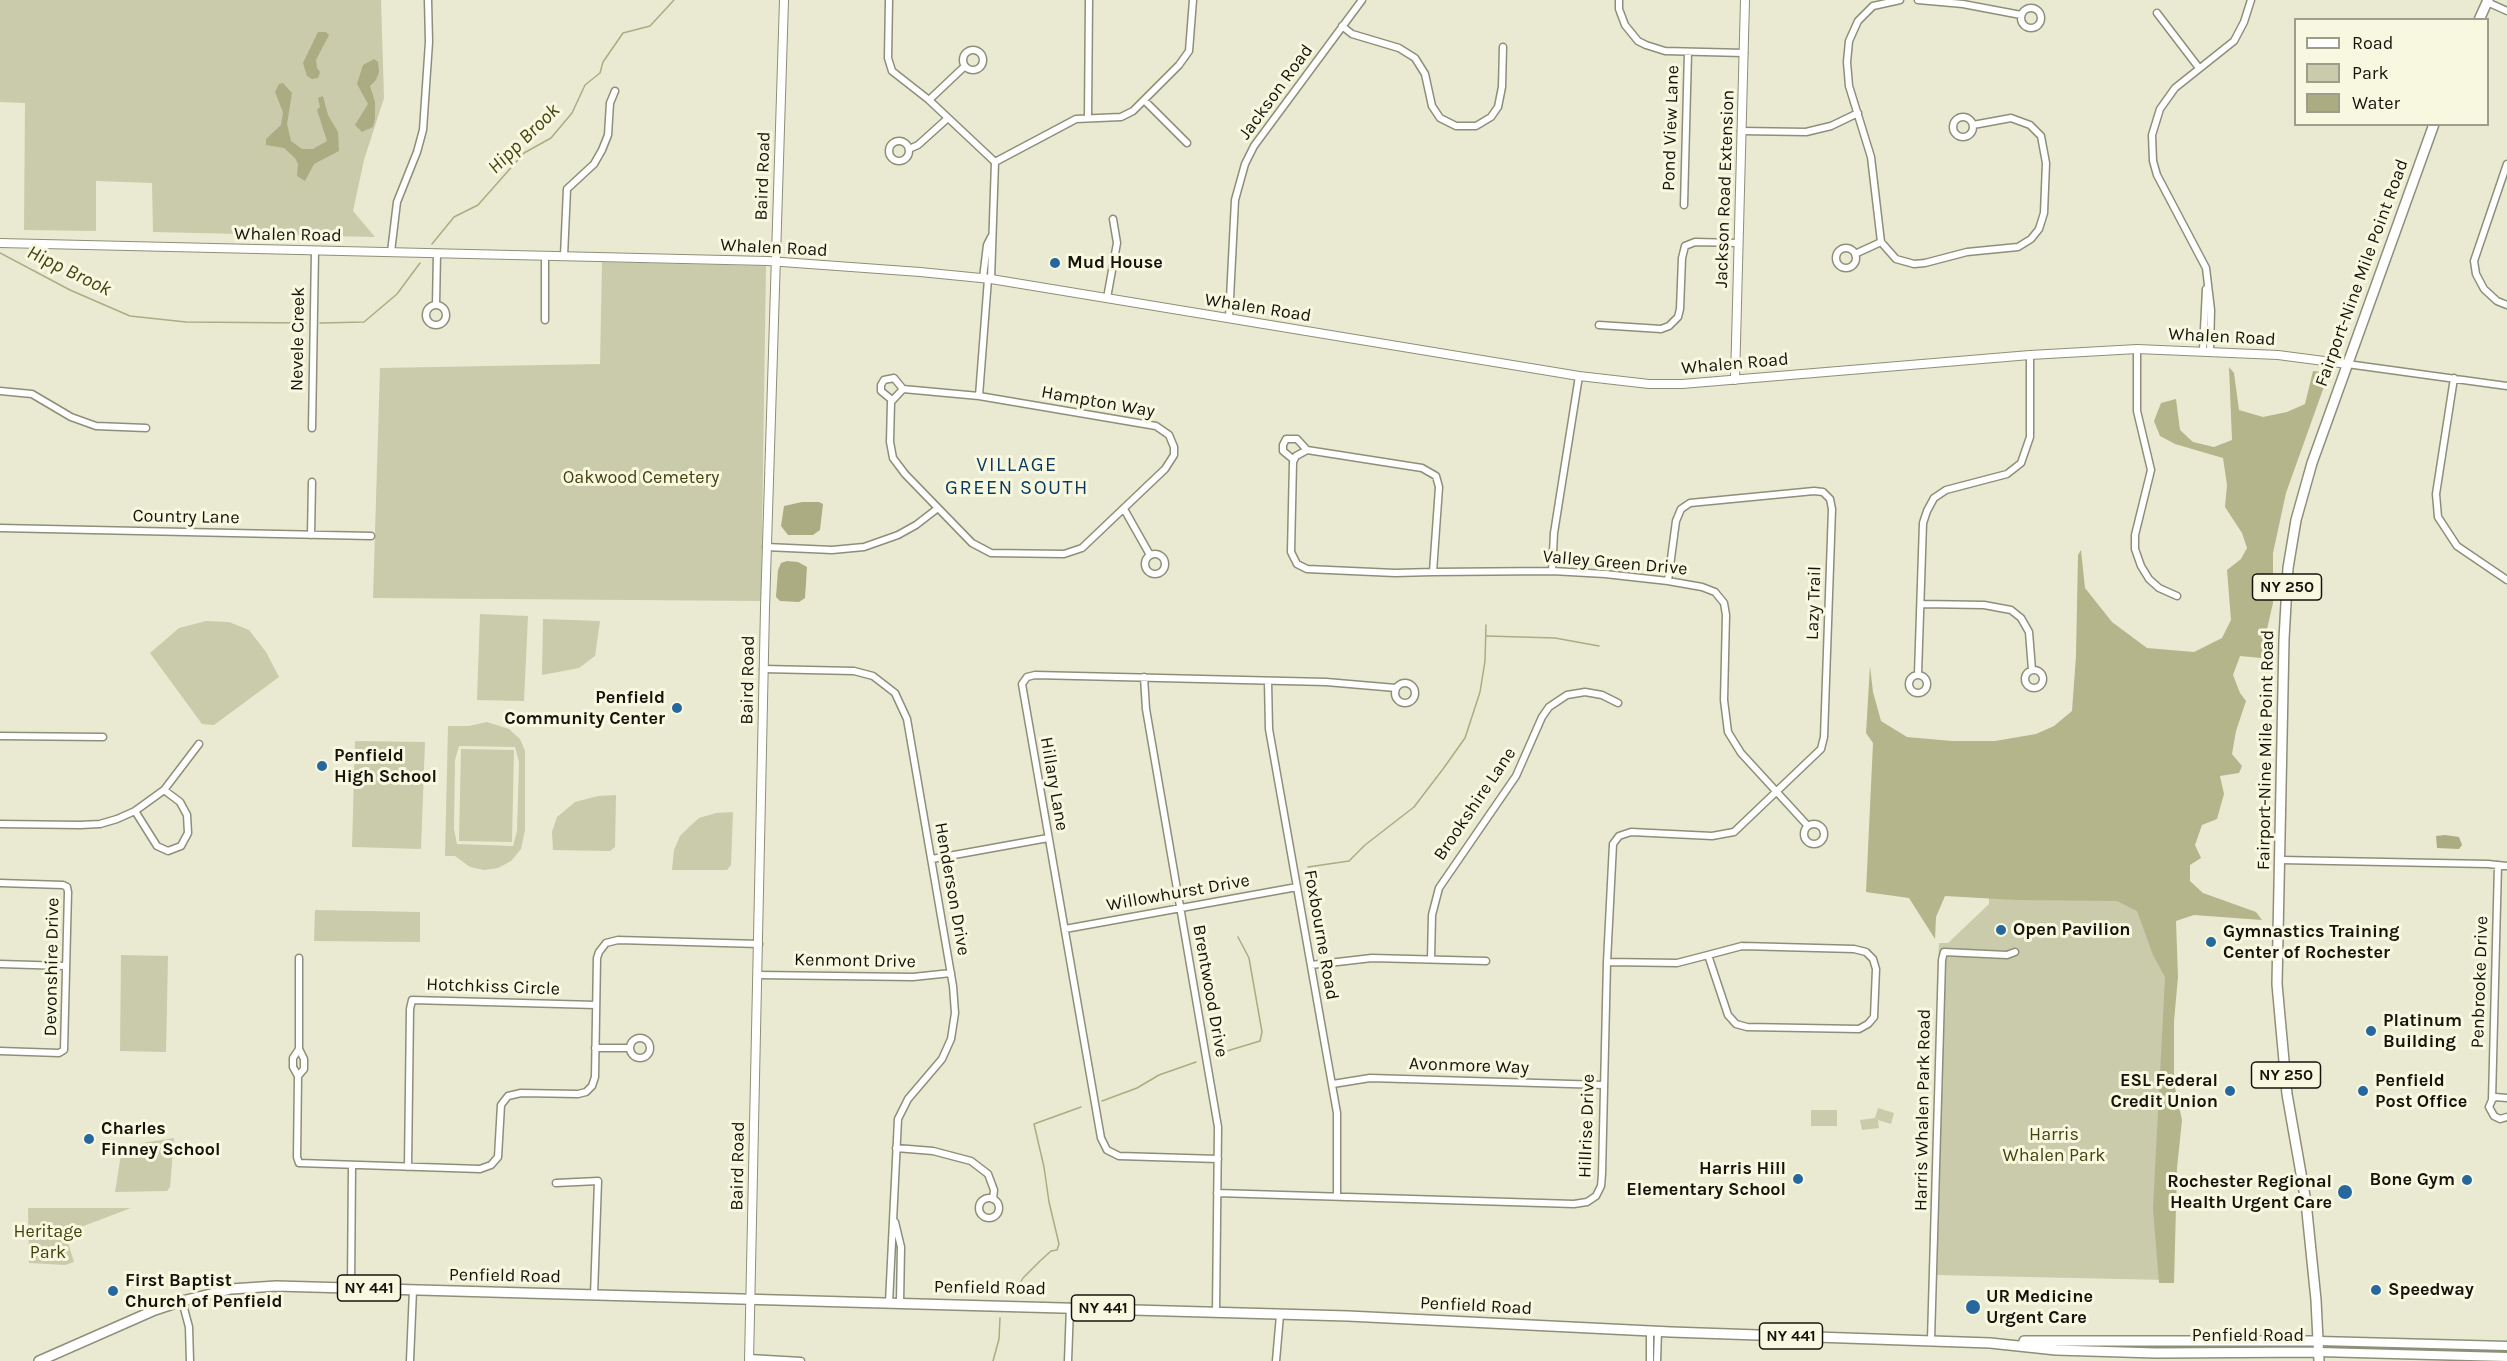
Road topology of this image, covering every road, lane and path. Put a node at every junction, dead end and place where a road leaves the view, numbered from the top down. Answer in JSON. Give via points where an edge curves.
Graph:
{"nodes":[{"id":1,"x":428,"y":0,"type":"edge"},
{"id":2,"x":784,"y":0,"type":"edge"},
{"id":3,"x":890,"y":0,"type":"edge"},
{"id":4,"x":1089,"y":0,"type":"edge"},
{"id":5,"x":1193,"y":0,"type":"edge"},
{"id":6,"x":1362,"y":0,"type":"edge"},
{"id":7,"x":1619,"y":0,"type":"edge"},
{"id":8,"x":1746,"y":0,"type":"edge"},
{"id":9,"x":1900,"y":0,"type":"edge"},
{"id":10,"x":1918,"y":0,"type":"edge"},
{"id":11,"x":2250,"y":0,"type":"edge"},
{"id":12,"x":2487,"y":1,"type":"edge"},
{"id":13,"x":2507,"y":11,"type":"edge"},
{"id":14,"x":2157,"y":13,"type":"dead end"},
{"id":15,"x":2021,"y":15,"type":"dead end"},
{"id":16,"x":2480,"y":18,"type":"edge"},
{"id":17,"x":1342,"y":26,"type":"junction"},
{"id":18,"x":1503,"y":47,"type":"dead end"},
{"id":19,"x":1688,"y":52,"type":"junction"},
{"id":20,"x":1744,"y":53,"type":"junction"},
{"id":21,"x":965,"y":66,"type":"dead end"},
{"id":22,"x":2199,"y":68,"type":"junction"},
{"id":23,"x":615,"y":91,"type":"dead end"},
{"id":24,"x":929,"y":100,"type":"junction"},
{"id":25,"x":1145,"y":101,"type":"junction"},
{"id":26,"x":1858,"y":113,"type":"junction"},
{"id":27,"x":1088,"y":117,"type":"junction"},
{"id":28,"x":948,"y":118,"type":"junction"},
{"id":29,"x":1973,"y":124,"type":"dead end"},
{"id":30,"x":2433,"y":126,"type":"edge"},
{"id":31,"x":1742,"y":131,"type":"junction"},
{"id":32,"x":1187,"y":143,"type":"dead end"},
{"id":33,"x":909,"y":148,"type":"dead end"},
{"id":34,"x":995,"y":162,"type":"junction"},
{"id":35,"x":2507,"y":164,"type":"edge"},
{"id":36,"x":1684,"y":205,"type":"dead end"},
{"id":37,"x":1113,"y":219,"type":"dead end"},
{"id":38,"x":1881,"y":242,"type":"junction"},
{"id":39,"x":0,"y":243,"type":"edge"},
{"id":40,"x":1738,"y":243,"type":"junction"},
{"id":41,"x":315,"y":251,"type":"junction"},
{"id":42,"x":391,"y":252,"type":"junction"},
{"id":43,"x":437,"y":253,"type":"junction"},
{"id":44,"x":1855,"y":254,"type":"dead end"},
{"id":45,"x":545,"y":256,"type":"junction"},
{"id":46,"x":564,"y":256,"type":"junction"},
{"id":47,"x":774,"y":262,"type":"junction"},
{"id":48,"x":988,"y":278,"type":"junction"},
{"id":49,"x":1107,"y":298,"type":"junction"},
{"id":50,"x":436,"y":305,"type":"dead end"},
{"id":51,"x":2507,"y":306,"type":"edge"},
{"id":52,"x":1229,"y":318,"type":"junction"},
{"id":53,"x":545,"y":320,"type":"dead end"},
{"id":54,"x":1599,"y":325,"type":"dead end"},
{"id":55,"x":2137,"y":349,"type":"junction"},
{"id":56,"x":2206,"y":351,"type":"junction"},
{"id":57,"x":2030,"y":355,"type":"junction"},
{"id":58,"x":2348,"y":364,"type":"junction"},
{"id":59,"x":1579,"y":376,"type":"junction"},
{"id":60,"x":2454,"y":378,"type":"junction"},
{"id":61,"x":1735,"y":380,"type":"junction"},
{"id":62,"x":2507,"y":386,"type":"edge"},
{"id":63,"x":903,"y":389,"type":"junction"},
{"id":64,"x":0,"y":391,"type":"edge"},
{"id":65,"x":979,"y":396,"type":"junction"},
{"id":66,"x":892,"y":400,"type":"junction"},
{"id":67,"x":146,"y":428,"type":"dead end"},
{"id":68,"x":312,"y":428,"type":"dead end"},
{"id":69,"x":1307,"y":450,"type":"junction"},
{"id":70,"x":1293,"y":460,"type":"junction"},
{"id":71,"x":312,"y":482,"type":"dead end"},
{"id":72,"x":938,"y":508,"type":"junction"},
{"id":73,"x":1124,"y":509,"type":"junction"},
{"id":74,"x":0,"y":528,"type":"edge"},
{"id":75,"x":311,"y":535,"type":"junction"},
{"id":76,"x":371,"y":536,"type":"dead end"},
{"id":77,"x":766,"y":547,"type":"junction"},
{"id":78,"x":1150,"y":555,"type":"dead end"},
{"id":79,"x":1552,"y":571,"type":"junction"},
{"id":80,"x":1433,"y":572,"type":"junction"},
{"id":81,"x":2507,"y":580,"type":"edge"},
{"id":82,"x":1668,"y":581,"type":"junction"},
{"id":83,"x":2177,"y":596,"type":"dead end"},
{"id":84,"x":1922,"y":604,"type":"junction"},
{"id":85,"x":763,"y":669,"type":"junction"},
{"id":86,"x":2032,"y":670,"type":"dead end"},
{"id":87,"x":1918,"y":674,"type":"dead end"},
{"id":88,"x":1144,"y":677,"type":"junction"},
{"id":89,"x":1268,"y":681,"type":"junction"},
{"id":90,"x":1396,"y":688,"type":"dead end"},
{"id":91,"x":1618,"y":703,"type":"dead end"},
{"id":92,"x":0,"y":736,"type":"edge"},
{"id":93,"x":103,"y":737,"type":"dead end"},
{"id":94,"x":200,"y":744,"type":"dead end"},
{"id":95,"x":164,"y":790,"type":"junction"},
{"id":96,"x":1777,"y":792,"type":"junction"},
{"id":97,"x":135,"y":811,"type":"junction"},
{"id":98,"x":0,"y":824,"type":"edge"},
{"id":99,"x":1808,"y":826,"type":"dead end"},
{"id":100,"x":1668,"y":833,"type":"joint"},
{"id":101,"x":1048,"y":838,"type":"junction"},
{"id":102,"x":932,"y":859,"type":"junction"},
{"id":103,"x":2281,"y":860,"type":"junction"},
{"id":104,"x":2498,"y":865,"type":"junction"},
{"id":105,"x":2507,"y":867,"type":"edge"},
{"id":106,"x":0,"y":883,"type":"edge"},
{"id":107,"x":1297,"y":887,"type":"junction"},
{"id":108,"x":1180,"y":907,"type":"junction"},
{"id":109,"x":1065,"y":929,"type":"junction"},
{"id":110,"x":759,"y":944,"type":"junction"},
{"id":111,"x":2015,"y":952,"type":"dead end"},
{"id":112,"x":1708,"y":955,"type":"junction"},
{"id":113,"x":298,"y":958,"type":"dead end"},
{"id":114,"x":1431,"y":959,"type":"junction"},
{"id":115,"x":1486,"y":961,"type":"dead end"},
{"id":116,"x":1607,"y":962,"type":"junction"},
{"id":117,"x":0,"y":964,"type":"edge"},
{"id":118,"x":1311,"y":965,"type":"junction"},
{"id":119,"x":66,"y":966,"type":"junction"},
{"id":120,"x":951,"y":973,"type":"junction"},
{"id":121,"x":758,"y":975,"type":"junction"},
{"id":122,"x":596,"y":1005,"type":"junction"},
{"id":123,"x":595,"y":1048,"type":"junction"},
{"id":124,"x":630,"y":1048,"type":"dead end"},
{"id":125,"x":0,"y":1051,"type":"edge"},
{"id":126,"x":1333,"y":1084,"type":"junction"},
{"id":127,"x":1604,"y":1085,"type":"junction"},
{"id":128,"x":2507,"y":1098,"type":"edge"},
{"id":129,"x":2492,"y":1100,"type":"junction"},
{"id":130,"x":2507,"y":1117,"type":"edge"},
{"id":131,"x":896,"y":1148,"type":"junction"},
{"id":132,"x":1218,"y":1159,"type":"junction"},
{"id":133,"x":352,"y":1166,"type":"junction"},
{"id":134,"x":408,"y":1167,"type":"junction"},
{"id":135,"x":556,"y":1183,"type":"dead end"},
{"id":136,"x":1217,"y":1193,"type":"junction"},
{"id":137,"x":1337,"y":1196,"type":"junction"},
{"id":138,"x":993,"y":1199,"type":"dead end"},
{"id":139,"x":893,"y":1216,"type":"junction"},
{"id":140,"x":351,"y":1287,"type":"junction"},
{"id":141,"x":413,"y":1290,"type":"junction"},
{"id":142,"x":594,"y":1295,"type":"junction"},
{"id":143,"x":750,"y":1300,"type":"junction"},
{"id":144,"x":182,"y":1301,"type":"junction"},
{"id":145,"x":889,"y":1303,"type":"junction"},
{"id":146,"x":900,"y":1303,"type":"junction"},
{"id":147,"x":1070,"y":1307,"type":"junction"},
{"id":148,"x":1216,"y":1313,"type":"junction"},
{"id":149,"x":1280,"y":1315,"type":"junction"},
{"id":150,"x":1654,"y":1331,"type":"junction"},
{"id":151,"x":1931,"y":1340,"type":"junction"},
{"id":152,"x":2319,"y":1341,"type":"junction"},
{"id":153,"x":1990,"y":1343,"type":"junction"},
{"id":154,"x":2507,"y":1346,"type":"edge"},
{"id":155,"x":2319,"y":1356,"type":"edge"},
{"id":156,"x":2507,"y":1357,"type":"edge"},
{"id":157,"x":749,"y":1359,"type":"edge"},
{"id":158,"x":39,"y":1361,"type":"edge"},
{"id":159,"x":190,"y":1361,"type":"edge"},
{"id":160,"x":410,"y":1361,"type":"edge"},
{"id":161,"x":801,"y":1361,"type":"edge"},
{"id":162,"x":1068,"y":1361,"type":"edge"},
{"id":163,"x":1276,"y":1361,"type":"edge"},
{"id":164,"x":1650,"y":1361,"type":"edge"},
{"id":165,"x":1657,"y":1361,"type":"edge"}],
"edges":[{"from":1,"to":42,"type":"street","via":[[423,130],[397,202]]},
{"from":2,"to":47,"type":"street","name":"Baird Road"},
{"from":3,"to":24,"type":"street","via":[[889,64],[900,79]]},
{"from":4,"to":27,"type":"street"},
{"from":5,"to":25,"type":"street","via":[[1189,51]]},
{"from":6,"to":17,"type":"street","name":"Jackson Road"},
{"from":7,"to":19,"type":"street","via":[[1625,25],[1638,40],[1654,49]]},
{"from":8,"to":20,"type":"street","name":"Jackson Road Extension"},
{"from":9,"to":26,"type":"street","via":[[1873,6],[1853,30],[1847,68]]},
{"from":10,"to":15,"type":"street"},
{"from":11,"to":22,"type":"street","via":[[2234,40]]},
{"from":12,"to":13,"type":"street"},
{"from":12,"to":16,"type":"main road"},
{"from":14,"to":22,"type":"street"},
{"from":17,"to":18,"type":"street","via":[[1352,34],[1399,48],[1415,58],[1425,74],[1432,106],[1440,118],[1456,126],[1476,126],[1498,107]]},
{"from":17,"to":52,"type":"street","name":"Jackson Road","via":[[1245,164],[1235,200]]},
{"from":19,"to":20,"type":"street"},
{"from":19,"to":36,"type":"street","name":"Pond View Lane"},
{"from":20,"to":31,"type":"street","name":"Jackson Road Extension"},
{"from":21,"to":24,"type":"street"},
{"from":22,"to":56,"type":"street","via":[[2175,88],[2160,109],[2151,148],[2157,175],[2208,277]]},
{"from":23,"to":46,"type":"street","via":[[602,150],[594,164],[567,189]]},
{"from":24,"to":28,"type":"street"},
{"from":25,"to":27,"type":"street","via":[[1121,117]]},
{"from":25,"to":32,"type":"street"},
{"from":26,"to":31,"type":"street","via":[[1806,132]]},
{"from":26,"to":38,"type":"street","via":[[1875,177]]},
{"from":27,"to":34,"type":"street","via":[[1068,123]]},
{"from":28,"to":33,"type":"street","via":[[918,145]]},
{"from":28,"to":34,"type":"street"},
{"from":29,"to":38,"type":"street","via":[[2011,118],[2030,124],[2041,136],[2046,163],[2044,213],[2036,235],[2018,247],[1966,252],[1914,264],[1896,259]]},
{"from":30,"to":58,"type":"main road","name":"Fairport-Nine Mile Point Road","number":"NY 250"},
{"from":31,"to":40,"type":"street","name":"Jackson Road Extension"},
{"from":34,"to":48,"type":"street"},
{"from":35,"to":51,"type":"street","via":[[2474,261],[2484,290]]},
{"from":37,"to":49,"type":"street","via":[[1117,243]]},
{"from":38,"to":44,"type":"street"},
{"from":39,"to":41,"type":"street","name":"Whalen Road"},
{"from":40,"to":54,"type":"street","via":[[1695,242],[1685,246],[1680,309],[1678,318],[1669,326]]},
{"from":40,"to":61,"type":"street","name":"Jackson Road Extension"},
{"from":41,"to":42,"type":"street","name":"Whalen Road"},
{"from":41,"to":68,"type":"street","name":"Nevele Creek"},
{"from":42,"to":43,"type":"street","name":"Whalen Road"},
{"from":43,"to":45,"type":"street","name":"Whalen Road"},
{"from":43,"to":50,"type":"street"},
{"from":45,"to":46,"type":"street","name":"Whalen Road"},
{"from":45,"to":53,"type":"street"},
{"from":46,"to":47,"type":"street","name":"Whalen Road"},
{"from":47,"to":48,"type":"street","name":"Whalen Road"},
{"from":47,"to":77,"type":"street","name":"Baird Road"},
{"from":48,"to":49,"type":"street","name":"Whalen Road"},
{"from":48,"to":65,"type":"street"},
{"from":49,"to":52,"type":"street","name":"Whalen Road"},
{"from":52,"to":59,"type":"street","name":"Whalen Road"},
{"from":55,"to":56,"type":"street","name":"Whalen Road"},
{"from":55,"to":57,"type":"street","name":"Whalen Road"},
{"from":55,"to":83,"type":"street","via":[[2138,411],[2151,470],[2135,549],[2154,584]]},
{"from":56,"to":58,"type":"street","name":"Whalen Road"},
{"from":57,"to":61,"type":"street","name":"Whalen Road"},
{"from":57,"to":84,"type":"street","via":[[2030,437],[2024,458],[2013,472],[1946,490],[1930,504],[1923,523]]},
{"from":58,"to":60,"type":"street","name":"Whalen Road"},
{"from":58,"to":103,"type":"main road","name":"Fairport-Nine Mile Point Road","number":"NY 250","via":[[2303,491],[2290,548],[2284,639]]},
{"from":59,"to":61,"type":"street","name":"Whalen Road","via":[[1661,385]]},
{"from":59,"to":79,"type":"street","via":[[1554,533]]},
{"from":60,"to":62,"type":"street","name":"Whalen Road"},
{"from":60,"to":81,"type":"street","via":[[2436,494],[2438,517],[2457,546]]},
{"from":63,"to":65,"type":"street","name":"Hampton Way"},
{"from":63,"to":66,"type":"street"},
{"from":63,"to":66,"type":"street","name":"Hampton Way","via":[[897,379],[884,380],[881,391]]},
{"from":64,"to":67,"type":"street","via":[[32,394],[71,417],[96,426]]},
{"from":65,"to":73,"type":"street","name":"Hampton Way","via":[[1148,424],[1164,431],[1174,447],[1172,460]]},
{"from":66,"to":72,"type":"street","name":"Hampton Way","via":[[893,458]]},
{"from":69,"to":70,"type":"street"},
{"from":69,"to":70,"type":"street","name":"Valley Green Drive","via":[[1297,439],[1286,439],[1283,451]]},
{"from":69,"to":80,"type":"street","name":"Valley Green Drive","via":[[1422,468],[1436,476],[1439,487]]},
{"from":70,"to":80,"type":"street","name":"Valley Green Drive","via":[[1291,552],[1297,564],[1307,569]]},
{"from":71,"to":75,"type":"street"},
{"from":72,"to":73,"type":"street","name":"Hampton Way","via":[[972,543],[995,554],[1064,554],[1089,543]]},
{"from":72,"to":77,"type":"street","via":[[898,535],[864,547]]},
{"from":73,"to":78,"type":"street"},
{"from":74,"to":75,"type":"street","name":"Country Lane"},
{"from":75,"to":76,"type":"street","name":"Country Lane"},
{"from":77,"to":85,"type":"street","name":"Baird Road"},
{"from":79,"to":80,"type":"street","name":"Valley Green Drive"},
{"from":79,"to":82,"type":"street","name":"Valley Green Drive"},
{"from":82,"to":96,"type":"street","name":"Valley Green Drive","via":[[1709,589],[1720,597],[1726,615],[1724,700],[1728,732],[1741,753]]},
{"from":82,"to":96,"type":"street","name":"Lazy Trail","via":[[1678,514],[1690,503],[1814,491],[1823,492],[1830,499],[1823,745]]},
{"from":84,"to":86,"type":"street","via":[[1984,604],[2011,610],[2029,632]]},
{"from":84,"to":87,"type":"street"},
{"from":85,"to":102,"type":"street","name":"Henderson Drive","via":[[863,673],[882,681],[895,693],[907,719]]},
{"from":85,"to":110,"type":"street","name":"Baird Road"},
{"from":88,"to":89,"type":"street","name":"Hillary Lane"},
{"from":88,"to":101,"type":"street","name":"Hillary Lane","via":[[1035,675],[1024,680],[1023,699]]},
{"from":88,"to":108,"type":"street","name":"Brentwood Drive"},
{"from":89,"to":90,"type":"street","name":"Hillary Lane"},
{"from":89,"to":107,"type":"street","name":"Foxbourne Road","via":[[1269,729]]},
{"from":91,"to":114,"type":"street","name":"Brookshire Lane","via":[[1585,692],[1567,695],[1549,707],[1516,776],[1439,888],[1432,915]]},
{"from":92,"to":93,"type":"street"},
{"from":94,"to":95,"type":"street"},
{"from":95,"to":97,"type":"street"},
{"from":95,"to":97,"type":"street","via":[[180,802],[187,815],[188,833],[181,846],[168,851],[157,846]]},
{"from":96,"to":99,"type":"street"},
{"from":96,"to":100,"type":"street","name":"Lazy Trail","via":[[1729,834]]},
{"from":97,"to":98,"type":"street","via":[[90,825]]},
{"from":100,"to":116,"type":"street","name":"Hillrise Drive","via":[[1624,833],[1613,844]]},
{"from":101,"to":102,"type":"street"},
{"from":101,"to":109,"type":"street","name":"Hillary Lane"},
{"from":102,"to":120,"type":"street","name":"Henderson Drive"},
{"from":103,"to":104,"type":"street"},
{"from":103,"to":152,"type":"main road","name":"Fairport-Nine Mile Point Road","number":"NY 250","via":[[2277,984],[2287,1094],[2307,1212]]},
{"from":104,"to":105,"type":"street"},
{"from":104,"to":129,"type":"street","name":"Penbrooke Drive"},
{"from":106,"to":119,"type":"street","name":"Devonshire Drive","via":[[67,887]]},
{"from":107,"to":108,"type":"street","name":"Willowhurst Drive"},
{"from":107,"to":118,"type":"street","name":"Foxbourne Road"},
{"from":108,"to":109,"type":"street","name":"Willowhurst Drive"},
{"from":108,"to":132,"type":"street","name":"Brentwood Drive","via":[[1217,1115]]},
{"from":109,"to":132,"type":"street","name":"Hillary Lane","via":[[1104,1145],[1113,1154],[1128,1157]]},
{"from":110,"to":121,"type":"street","name":"Baird Road"},
{"from":110,"to":122,"type":"street","via":[[611,941],[598,952]]},
{"from":111,"to":151,"type":"street","name":"Harris Whalen Park Road","via":[[1944,952],[1942,960]]},
{"from":112,"to":112,"type":"street","via":[[1742,946],[1861,950],[1876,963],[1874,1017],[1858,1029],[1741,1026],[1728,1015]]},
{"from":112,"to":116,"type":"street","via":[[1677,963]]},
{"from":113,"to":133,"type":"street","via":[[299,1049],[304,1059],[304,1069],[298,1076],[298,1160],[302,1164]]},
{"from":114,"to":115,"type":"street"},
{"from":114,"to":118,"type":"street","via":[[1372,958]]},
{"from":116,"to":127,"type":"street","name":"Hillrise Drive"},
{"from":117,"to":119,"type":"street"},
{"from":118,"to":126,"type":"street","name":"Foxbourne Road"},
{"from":119,"to":125,"type":"street","name":"Devonshire Drive","via":[[63,1052]]},
{"from":120,"to":121,"type":"street","name":"Kenmont Drive","via":[[913,977]]},
{"from":120,"to":131,"type":"street","name":"Henderson Drive","via":[[955,1013],[951,1039],[935,1069],[902,1110]]},
{"from":121,"to":143,"type":"street","name":"Baird Road"},
{"from":122,"to":123,"type":"street"},
{"from":122,"to":134,"type":"street","name":"Hotchkiss Circle","via":[[412,1000]]},
{"from":123,"to":124,"type":"street"},
{"from":123,"to":134,"type":"street","via":[[594,1081],[586,1092],[516,1093],[502,1102],[499,1153],[491,1165],[480,1169]]},
{"from":126,"to":127,"type":"street","name":"Avonmore Way","via":[[1370,1078]]},
{"from":126,"to":137,"type":"street","name":"Foxbourne Road","via":[[1338,1139]]},
{"from":127,"to":137,"type":"street","name":"Hillrise Drive","via":[[1602,1180],[1596,1196],[1587,1202]]},
{"from":128,"to":129,"type":"street","via":[[2499,1096]]},
{"from":129,"to":130,"type":"street","via":[[2491,1114]]},
{"from":131,"to":138,"type":"street","via":[[933,1151],[971,1161],[992,1181]]},
{"from":131,"to":139,"type":"street","name":"Henderson Drive"},
{"from":132,"to":136,"type":"street","name":"Brentwood Drive"},
{"from":133,"to":134,"type":"street"},
{"from":133,"to":140,"type":"street"},
{"from":135,"to":142,"type":"street","via":[[598,1181]]},
{"from":136,"to":137,"type":"street","name":"Hillrise Drive"},
{"from":136,"to":148,"type":"street","name":"Brentwood Drive"},
{"from":139,"to":145,"type":"street","name":"Henderson Drive"},
{"from":139,"to":146,"type":"street","name":"Henderson Drive","via":[[901,1247]]},
{"from":140,"to":141,"type":"main road","name":"Penfield Road","number":"NY 441"},
{"from":140,"to":144,"type":"main road","name":"Penfield Road","number":"NY 441","via":[[250,1287]]},
{"from":141,"to":142,"type":"main road","name":"Penfield Road","number":"NY 441"},
{"from":141,"to":160,"type":"street"},
{"from":142,"to":143,"type":"main road","name":"Penfield Road","number":"NY 441"},
{"from":143,"to":145,"type":"main road","name":"Penfield Road","number":"NY 441"},
{"from":143,"to":157,"type":"street","name":"Baird Road"},
{"from":144,"to":158,"type":"main road","name":"Penfield Road","number":"NY 441"},
{"from":144,"to":159,"type":"street","via":[[189,1327]]},
{"from":145,"to":146,"type":"main road","name":"Penfield Road","number":"NY 441"},
{"from":146,"to":147,"type":"main road","name":"Penfield Road","number":"NY 441"},
{"from":147,"to":148,"type":"main road","name":"Penfield Road","number":"NY 441"},
{"from":147,"to":162,"type":"street"},
{"from":148,"to":149,"type":"main road","name":"Penfield Road","number":"NY 441"},
{"from":149,"to":150,"type":"main road","name":"Penfield Road","number":"NY 441"},
{"from":149,"to":163,"type":"street"},
{"from":150,"to":151,"type":"main road","name":"Penfield Road","number":"NY 441"},
{"from":150,"to":164,"type":"street"},
{"from":150,"to":165,"type":"street"},
{"from":151,"to":153,"type":"main road","name":"Penfield Road","number":"NY 441"},
{"from":152,"to":153,"type":"main road","name":"Penfield Road","number":"NY 441"},
{"from":152,"to":154,"type":"main road","name":"Penfield Road","number":"NY 441"},
{"from":152,"to":155,"type":"main road","name":"Fairport-Nine Mile Point Road","number":"NY 250"},
{"from":153,"to":155,"type":"main road","name":"Penfield Road","number":"NY 441","via":[[2056,1350]]},
{"from":155,"to":156,"type":"main road","name":"Penfield Road","number":"NY 441"},
{"from":157,"to":161,"type":"street"}]}
